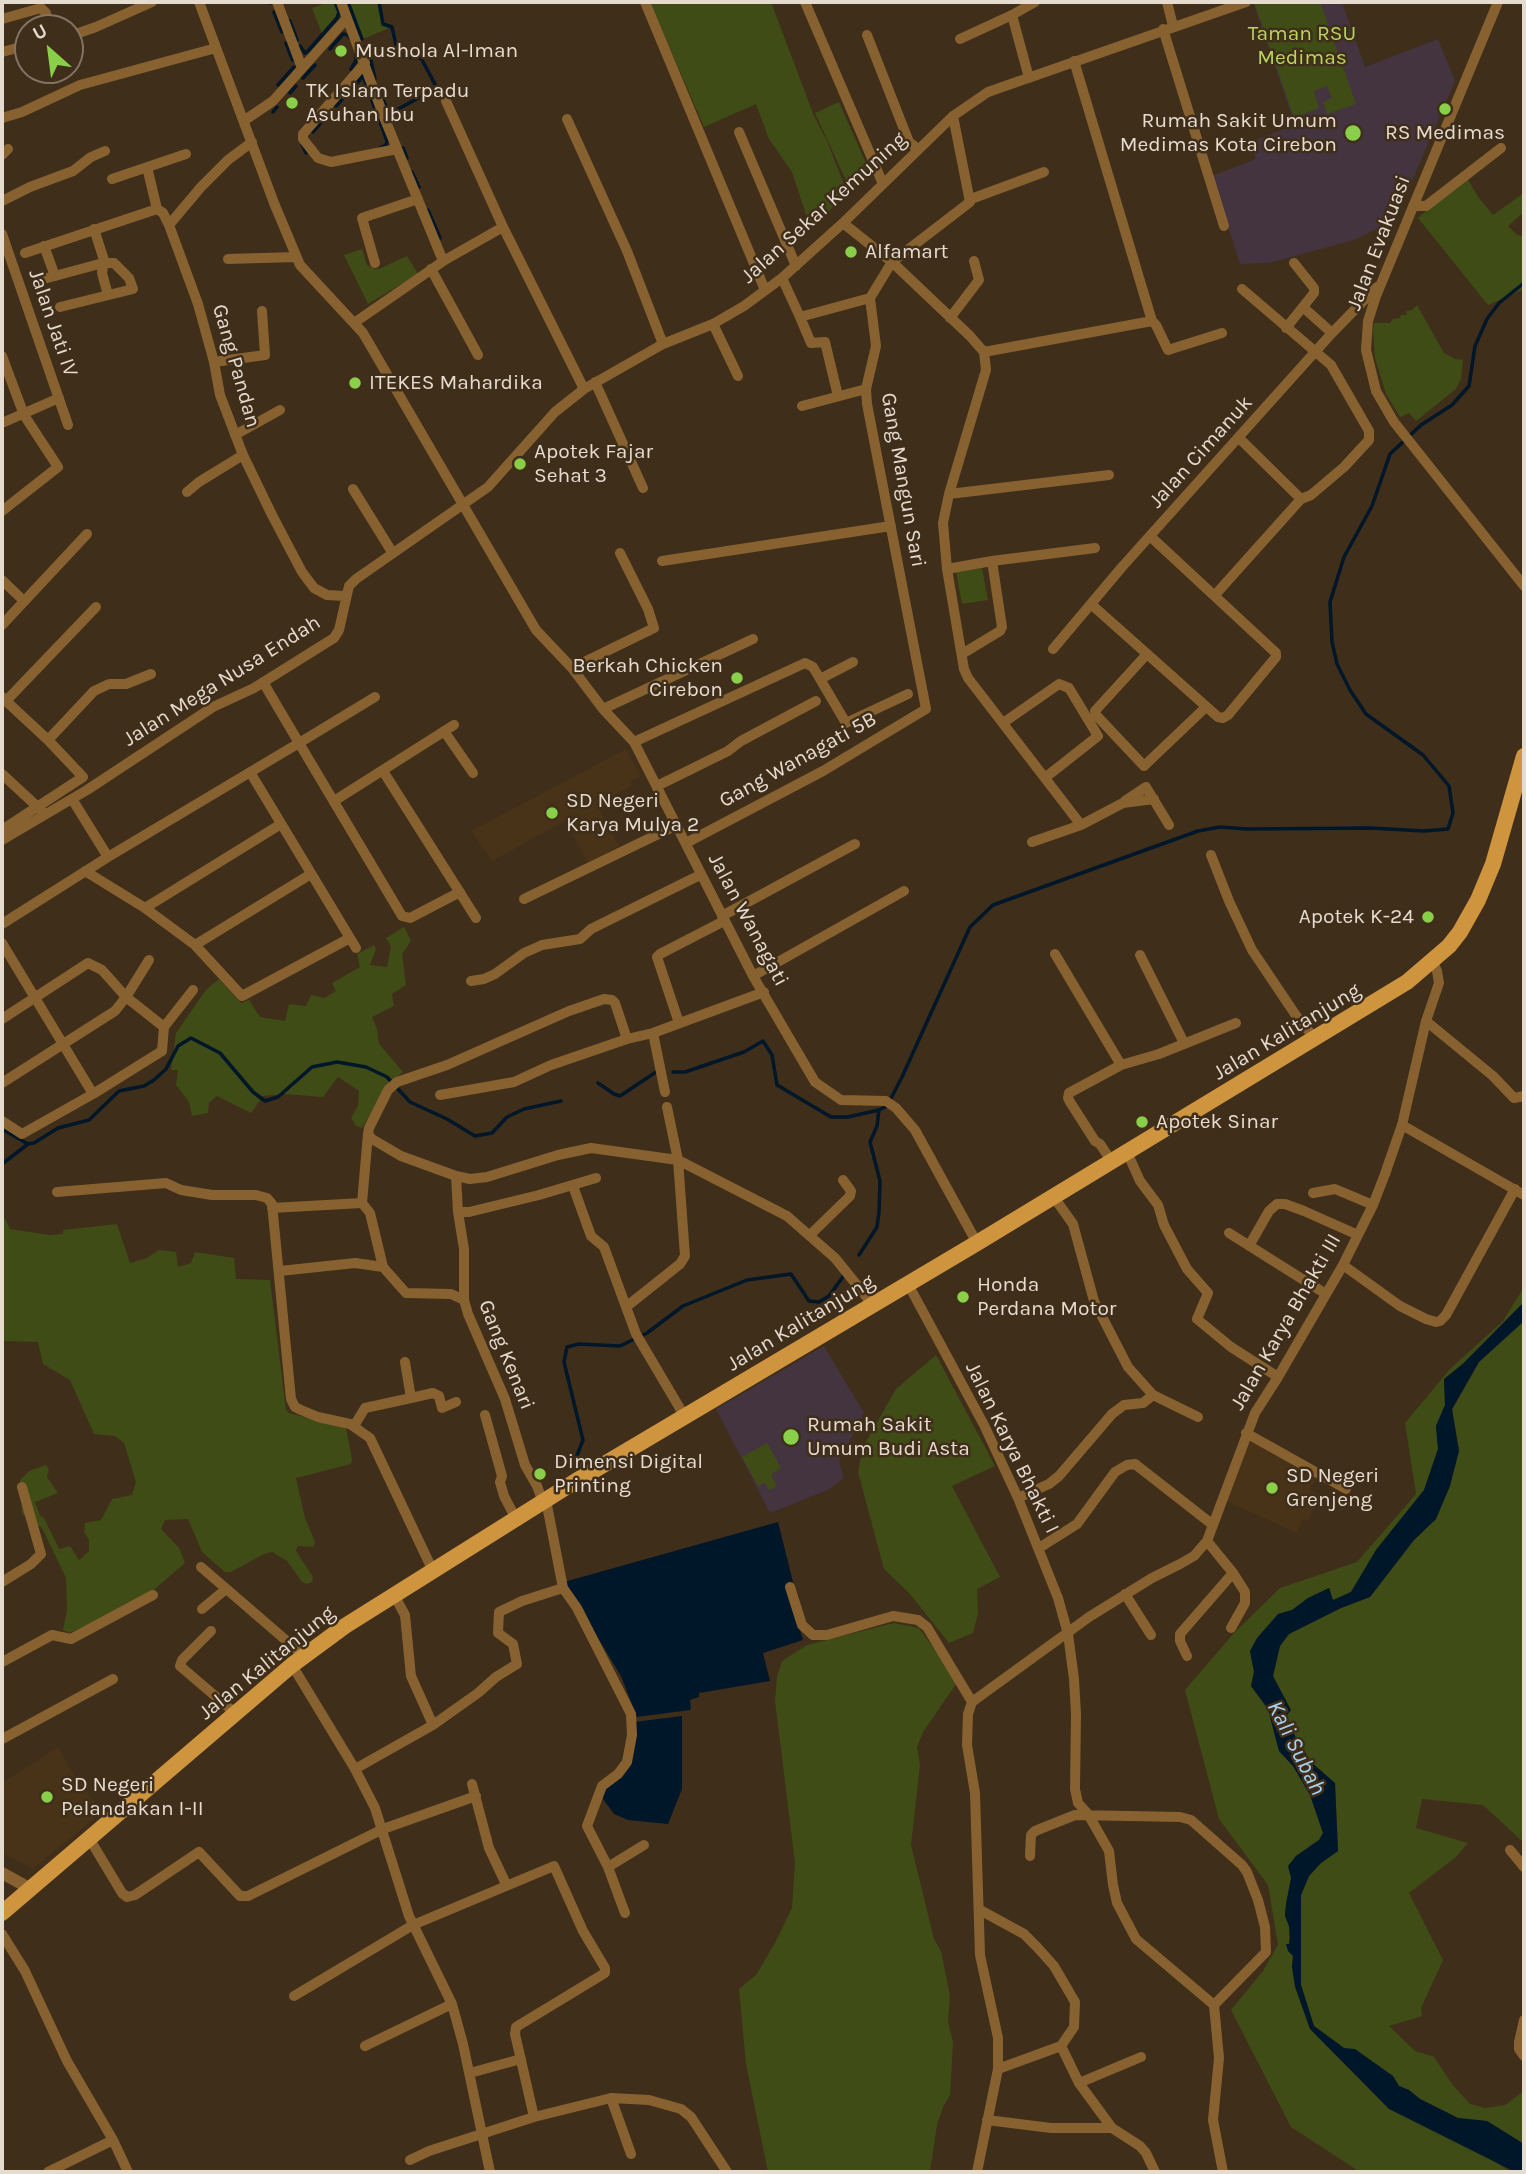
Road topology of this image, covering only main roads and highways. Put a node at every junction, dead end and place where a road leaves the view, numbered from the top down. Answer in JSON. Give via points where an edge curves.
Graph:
{"nodes":[{"id":1,"x":1524,"y":758,"type":"edge"},
{"id":2,"x":2,"y":1913,"type":"edge"}],
"edges":[{"from":1,"to":2,"type":"main road","name":"Jalan Kalitanjung","via":[[1486,882],[1460,932],[1433,962],[1315,1039],[345,1626],[235,1713],[95,1848],[29,1888]]}]}
